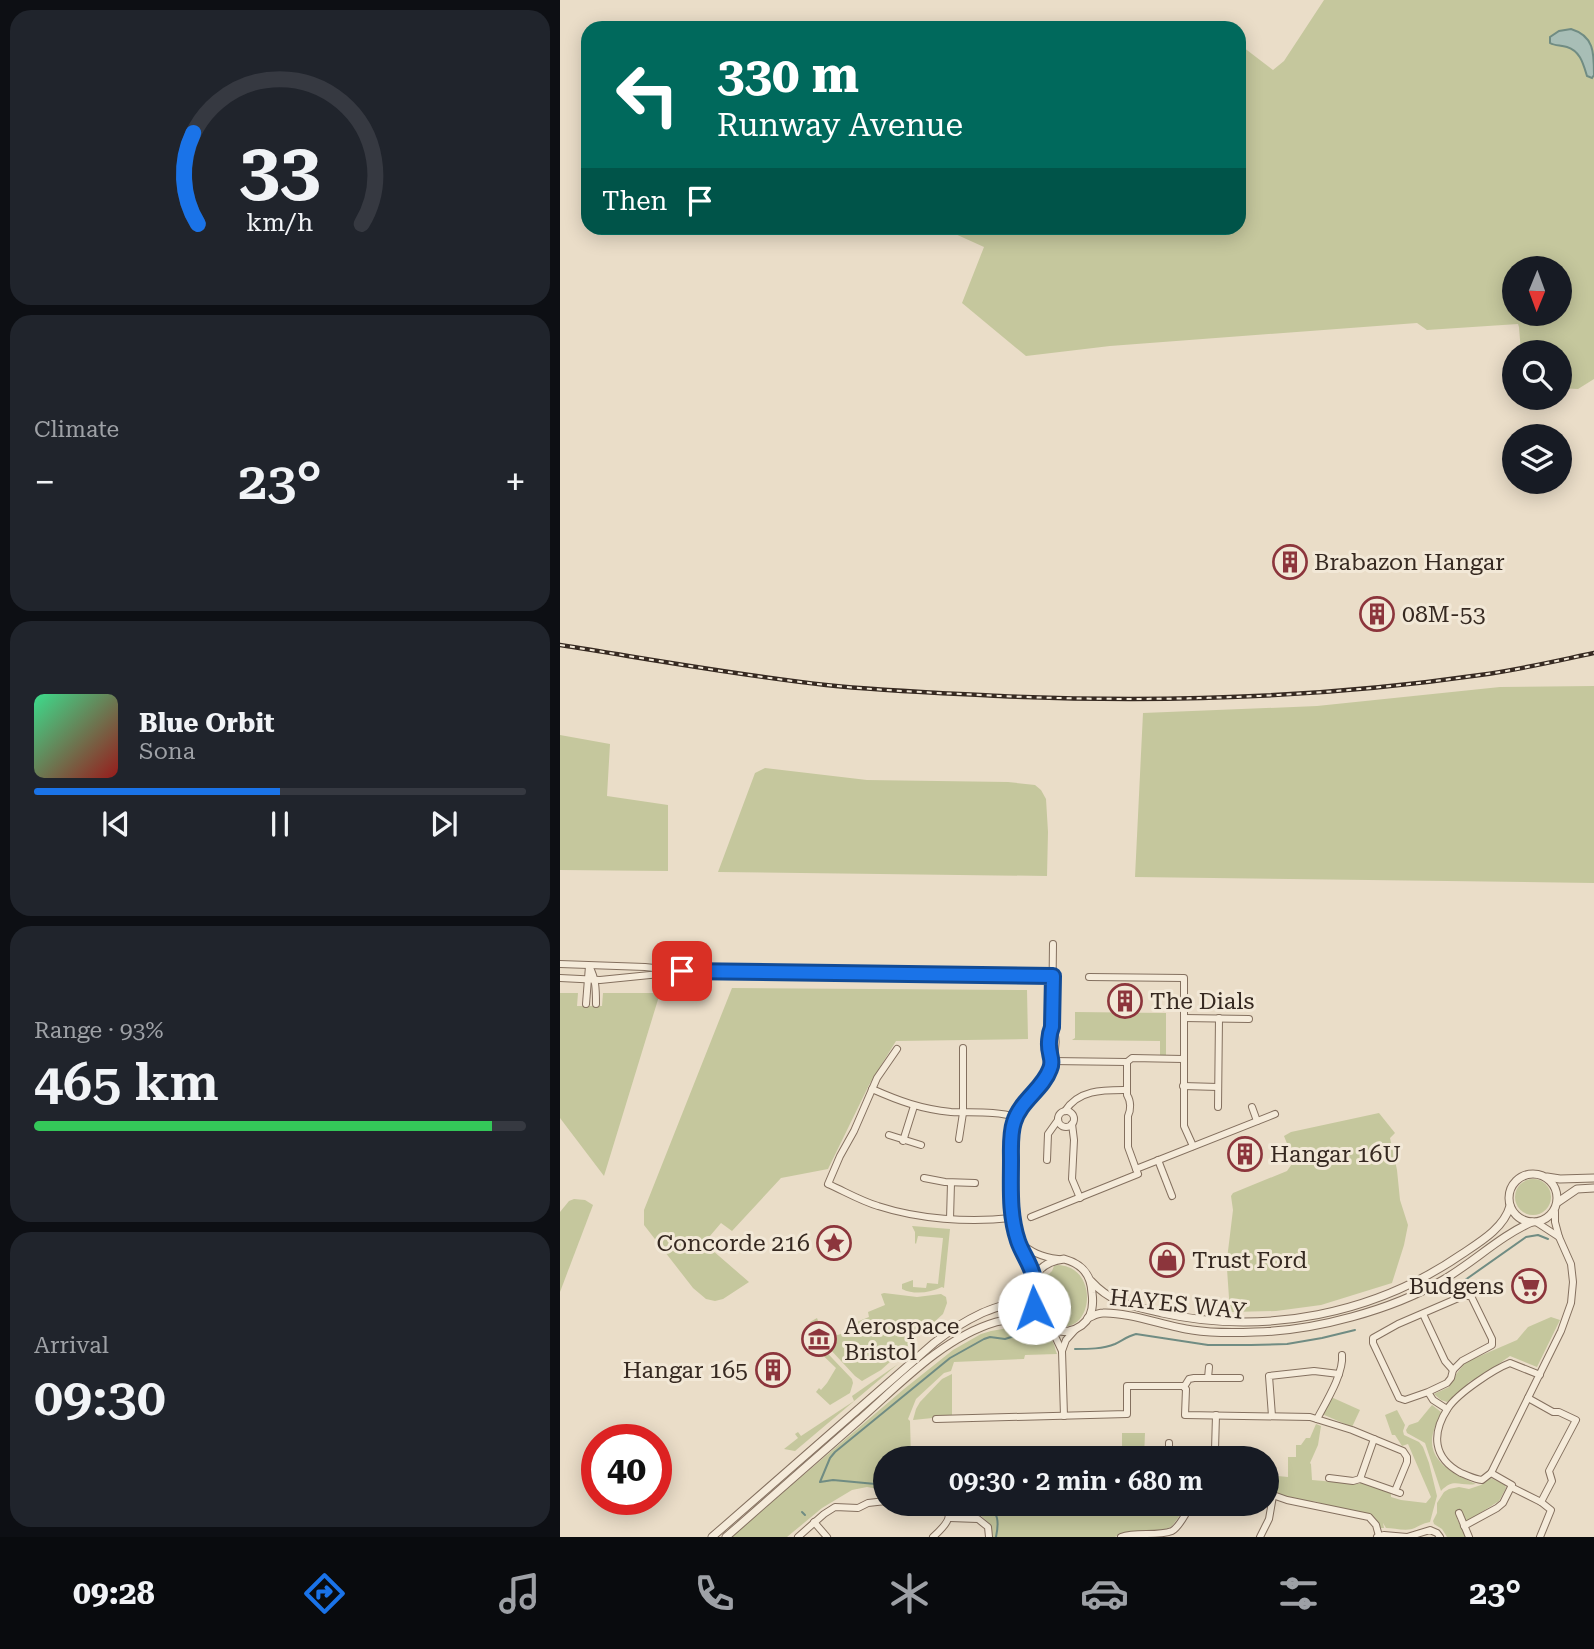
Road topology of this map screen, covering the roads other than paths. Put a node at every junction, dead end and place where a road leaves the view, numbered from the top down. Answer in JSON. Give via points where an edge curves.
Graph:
{"nodes":[{"id":1,"x":1053,"y":944,"type":"dead end"},
{"id":2,"x":560,"y":964,"type":"edge"},
{"id":3,"x":589,"y":966,"type":"junction"},
{"id":4,"x":682,"y":971,"type":"junction"},
{"id":5,"x":1053,"y":976,"type":"junction"},
{"id":6,"x":1088,"y":977,"type":"dead end"},
{"id":7,"x":560,"y":978,"type":"edge"},
{"id":8,"x":587,"y":979,"type":"junction"},
{"id":9,"x":595,"y":979,"type":"junction"},
{"id":10,"x":586,"y":1004,"type":"dead end"},
{"id":11,"x":596,"y":1004,"type":"dead end"},
{"id":12,"x":1184,"y":1018,"type":"junction"},
{"id":13,"x":1219,"y":1018,"type":"junction"},
{"id":14,"x":1249,"y":1019,"type":"dead end"},
{"id":15,"x":964,"y":1048,"type":"dead end"},
{"id":16,"x":897,"y":1049,"type":"dead end"},
{"id":17,"x":1183,"y":1059,"type":"junction"},
{"id":18,"x":1052,"y":1060,"type":"junction"},
{"id":19,"x":1127,"y":1062,"type":"junction"},
{"id":20,"x":1184,"y":1086,"type":"junction"},
{"id":21,"x":1218,"y":1087,"type":"junction"},
{"id":22,"x":872,"y":1089,"type":"junction"},
{"id":23,"x":1128,"y":1090,"type":"junction"},
{"id":24,"x":914,"y":1106,"type":"junction"},
{"id":25,"x":1219,"y":1107,"type":"dead end"},
{"id":26,"x":1252,"y":1107,"type":"dead end"},
{"id":27,"x":1065,"y":1111,"type":"junction"},
{"id":28,"x":962,"y":1113,"type":"junction"},
{"id":29,"x":1275,"y":1114,"type":"dead end"},
{"id":30,"x":1016,"y":1117,"type":"junction"},
{"id":31,"x":1058,"y":1120,"type":"junction"},
{"id":32,"x":1257,"y":1121,"type":"junction"},
{"id":33,"x":1072,"y":1124,"type":"junction"},
{"id":34,"x":889,"y":1135,"type":"dead end"},
{"id":35,"x":959,"y":1139,"type":"dead end"},
{"id":36,"x":903,"y":1141,"type":"junction"},
{"id":37,"x":921,"y":1145,"type":"dead end"},
{"id":38,"x":1193,"y":1146,"type":"junction"},
{"id":39,"x":1047,"y":1160,"type":"dead end"},
{"id":40,"x":1158,"y":1160,"type":"junction"},
{"id":41,"x":1136,"y":1169,"type":"junction"},
{"id":42,"x":1547,"y":1177,"type":"junction"},
{"id":43,"x":924,"y":1178,"type":"dead end"},
{"id":44,"x":1594,"y":1178,"type":"edge"},
{"id":45,"x":951,"y":1182,"type":"junction"},
{"id":46,"x":975,"y":1183,"type":"dead end"},
{"id":47,"x":1594,"y":1188,"type":"edge"},
{"id":48,"x":1172,"y":1196,"type":"dead end"},
{"id":49,"x":1080,"y":1198,"type":"junction"},
{"id":50,"x":1558,"y":1202,"type":"junction"},
{"id":51,"x":1510,"y":1206,"type":"junction"},
{"id":52,"x":1555,"y":1212,"type":"junction"},
{"id":53,"x":1031,"y":1217,"type":"dead end"},
{"id":54,"x":1012,"y":1218,"type":"junction"},
{"id":55,"x":950,"y":1219,"type":"junction"},
{"id":56,"x":1534,"y":1222,"type":"junction"},
{"id":57,"x":1559,"y":1237,"type":"junction"},
{"id":58,"x":1017,"y":1239,"type":"junction"},
{"id":59,"x":1059,"y":1259,"type":"junction"},
{"id":60,"x":1034,"y":1278,"type":"junction"},
{"id":61,"x":1091,"y":1281,"type":"junction"},
{"id":62,"x":1032,"y":1289,"type":"junction"},
{"id":63,"x":1423,"y":1314,"type":"junction"},
{"id":64,"x":1088,"y":1318,"type":"junction"},
{"id":65,"x":1050,"y":1329,"type":"junction"},
{"id":66,"x":1074,"y":1330,"type":"junction"},
{"id":67,"x":1062,"y":1351,"type":"junction"},
{"id":68,"x":1342,"y":1355,"type":"dead end"},
{"id":69,"x":1209,"y":1367,"type":"dead end"},
{"id":70,"x":1453,"y":1370,"type":"junction"},
{"id":71,"x":1339,"y":1373,"type":"junction"},
{"id":72,"x":1349,"y":1374,"type":"dead end"},
{"id":73,"x":1540,"y":1375,"type":"junction"},
{"id":74,"x":1208,"y":1378,"type":"junction"},
{"id":75,"x":1240,"y":1378,"type":"dead end"},
{"id":76,"x":1184,"y":1387,"type":"junction"},
{"id":77,"x":1428,"y":1392,"type":"junction"},
{"id":78,"x":1528,"y":1398,"type":"junction"},
{"id":79,"x":1447,"y":1409,"type":"junction"},
{"id":80,"x":1216,"y":1415,"type":"junction"},
{"id":81,"x":1064,"y":1416,"type":"junction"},
{"id":82,"x":1272,"y":1416,"type":"junction"},
{"id":83,"x":936,"y":1419,"type":"dead end"},
{"id":84,"x":1317,"y":1419,"type":"junction"},
{"id":85,"x":1374,"y":1439,"type":"junction"},
{"id":86,"x":1215,"y":1446,"type":"edge"},
{"id":87,"x":1491,"y":1472,"type":"junction"},
{"id":88,"x":1329,"y":1478,"type":"dead end"},
{"id":89,"x":1360,"y":1479,"type":"junction"},
{"id":90,"x":1512,"y":1486,"type":"junction"},
{"id":91,"x":1279,"y":1496,"type":"edge"},
{"id":92,"x":873,"y":1502,"type":"edge"},
{"id":93,"x":1541,"y":1502,"type":"junction"},
{"id":94,"x":1459,"y":1513,"type":"dead end"},
{"id":95,"x":1183,"y":1516,"type":"edge"},
{"id":96,"x":1269,"y":1516,"type":"edge"},
{"id":97,"x":950,"y":1518,"type":"joint"},
{"id":98,"x":814,"y":1522,"type":"junction"},
{"id":99,"x":1464,"y":1526,"type":"junction"},
{"id":100,"x":1172,"y":1531,"type":"junction"},
{"id":101,"x":1378,"y":1536,"type":"edge"},
{"id":102,"x":712,"y":1537,"type":"edge"},
{"id":103,"x":726,"y":1537,"type":"edge"},
{"id":104,"x":798,"y":1537,"type":"edge"},
{"id":105,"x":827,"y":1537,"type":"edge"},
{"id":106,"x":933,"y":1537,"type":"edge"},
{"id":107,"x":989,"y":1537,"type":"edge"},
{"id":108,"x":1121,"y":1537,"type":"edge"},
{"id":109,"x":1177,"y":1537,"type":"edge"},
{"id":110,"x":1260,"y":1537,"type":"edge"},
{"id":111,"x":1440,"y":1537,"type":"edge"},
{"id":112,"x":1469,"y":1537,"type":"edge"},
{"id":113,"x":1540,"y":1537,"type":"edge"}],
"edges":[{"from":1,"to":5,"type":"street"},
{"from":2,"to":3,"type":"street"},
{"from":3,"to":4,"type":"street"},
{"from":3,"to":8,"type":"street"},
{"from":3,"to":9,"type":"street"},
{"from":4,"to":5,"type":"street"},
{"from":4,"to":9,"type":"street"},
{"from":5,"to":18,"type":"street"},
{"from":6,"to":12,"type":"street","via":[[1184,978]]},
{"from":7,"to":8,"type":"street"},
{"from":8,"to":9,"type":"street"},
{"from":8,"to":10,"type":"street"},
{"from":9,"to":11,"type":"street"},
{"from":12,"to":13,"type":"street"},
{"from":12,"to":17,"type":"street"},
{"from":13,"to":14,"type":"street"},
{"from":13,"to":21,"type":"street"},
{"from":15,"to":28,"type":"street"},
{"from":16,"to":22,"type":"street"},
{"from":17,"to":19,"type":"street","via":[[1132,1058]]},
{"from":17,"to":20,"type":"street"},
{"from":18,"to":19,"type":"street"},
{"from":18,"to":30,"type":"street","via":[[1050,1070]]},
{"from":19,"to":23,"type":"street"},
{"from":20,"to":21,"type":"street"},
{"from":20,"to":38,"type":"street","via":[[1184,1126]]},
{"from":21,"to":25,"type":"street"},
{"from":22,"to":24,"type":"street"},
{"from":22,"to":55,"type":"street","via":[[828,1184],[881,1207]]},
{"from":23,"to":27,"type":"street","via":[[1082,1095]]},
{"from":23,"to":41,"type":"street","via":[[1128,1147]]},
{"from":24,"to":28,"type":"street"},
{"from":24,"to":36,"type":"street"},
{"from":26,"to":32,"type":"street"},
{"from":27,"to":31,"type":"street"},
{"from":27,"to":33,"type":"street","via":[[1074,1116]]},
{"from":28,"to":30,"type":"street"},
{"from":28,"to":35,"type":"street"},
{"from":29,"to":32,"type":"street"},
{"from":30,"to":54,"type":"street"},
{"from":31,"to":33,"type":"street","via":[[1062,1126]]},
{"from":31,"to":39,"type":"street","via":[[1048,1134]]},
{"from":32,"to":38,"type":"street"},
{"from":33,"to":49,"type":"street","via":[[1072,1179]]},
{"from":34,"to":36,"type":"street"},
{"from":36,"to":37,"type":"street"},
{"from":38,"to":40,"type":"street"},
{"from":40,"to":41,"type":"street"},
{"from":40,"to":48,"type":"street"},
{"from":41,"to":49,"type":"street","via":[[1138,1174]]},
{"from":42,"to":44,"type":"street"},
{"from":42,"to":50,"type":"street","via":[[1557,1189]]},
{"from":42,"to":51,"type":"street","via":[[1531,1174],[1518,1179],[1511,1188]]},
{"from":43,"to":45,"type":"street"},
{"from":45,"to":46,"type":"street"},
{"from":45,"to":55,"type":"street"},
{"from":47,"to":50,"type":"street","via":[[1577,1189]]},
{"from":49,"to":53,"type":"street"},
{"from":50,"to":52,"type":"street"},
{"from":51,"to":56,"type":"street","via":[[1521,1219]]},
{"from":51,"to":61,"type":"street","name":"HAYES WAY","via":[[1502,1222],[1478,1243],[1418,1281],[1313,1316],[1212,1321],[1124,1304],[1106,1296]]},
{"from":52,"to":56,"type":"street"},
{"from":52,"to":57,"type":"street"},
{"from":54,"to":55,"type":"street"},
{"from":54,"to":58,"type":"street"},
{"from":56,"to":57,"type":"street"},
{"from":56,"to":64,"type":"street","name":"HAYES WAY","via":[[1518,1228],[1443,1281],[1392,1304],[1315,1326],[1221,1332],[1102,1313]]},
{"from":57,"to":73,"type":"street","via":[[1571,1265],[1573,1295]]},
{"from":58,"to":59,"type":"street","via":[[1032,1252]]},
{"from":58,"to":60,"type":"street"},
{"from":59,"to":60,"type":"street","via":[[1045,1265]]},
{"from":59,"to":61,"type":"street","via":[[1076,1263]]},
{"from":60,"to":62,"type":"street"},
{"from":61,"to":64,"type":"street","via":[[1093,1301]]},
{"from":62,"to":65,"type":"street","via":[[1036,1316]]},
{"from":62,"to":102,"type":"street","via":[[1018,1301],[962,1323],[941,1338]]},
{"from":63,"to":70,"type":"street"},
{"from":63,"to":70,"type":"street","via":[[1463,1296],[1473,1299],[1492,1345]]},
{"from":63,"to":77,"type":"street","via":[[1378,1335],[1373,1343],[1402,1401]]},
{"from":64,"to":66,"type":"street"},
{"from":65,"to":66,"type":"street"},
{"from":65,"to":67,"type":"street"},
{"from":65,"to":103,"type":"street","via":[[1024,1320],[998,1322],[947,1347]]},
{"from":66,"to":67,"type":"street"},
{"from":67,"to":81,"type":"street"},
{"from":68,"to":71,"type":"street"},
{"from":69,"to":74,"type":"street"},
{"from":70,"to":77,"type":"street","via":[[1447,1383]]},
{"from":71,"to":72,"type":"street"},
{"from":71,"to":82,"type":"street","via":[[1269,1376]]},
{"from":71,"to":84,"type":"street"},
{"from":73,"to":78,"type":"street"},
{"from":73,"to":79,"type":"street","via":[[1510,1363]]},
{"from":74,"to":75,"type":"street"},
{"from":74,"to":76,"type":"street","via":[[1189,1379]]},
{"from":76,"to":80,"type":"street","via":[[1185,1415]]},
{"from":76,"to":81,"type":"street","via":[[1127,1386],[1127,1414]]},
{"from":77,"to":79,"type":"street"},
{"from":78,"to":87,"type":"street"},
{"from":78,"to":93,"type":"street","via":[[1576,1420],[1549,1471],[1552,1481]]},
{"from":79,"to":87,"type":"street","via":[[1437,1438],[1442,1458],[1474,1479],[1482,1480]]},
{"from":80,"to":82,"type":"street"},
{"from":80,"to":86,"type":"street"},
{"from":81,"to":83,"type":"street"},
{"from":82,"to":84,"type":"street"},
{"from":84,"to":85,"type":"street"},
{"from":85,"to":89,"type":"street"},
{"from":85,"to":89,"type":"street","via":[[1407,1457],[1398,1492]]},
{"from":87,"to":90,"type":"street"},
{"from":88,"to":89,"type":"street"},
{"from":90,"to":93,"type":"street"},
{"from":90,"to":99,"type":"street","via":[[1503,1503]]},
{"from":91,"to":101,"type":"street","via":[[1369,1517]]},
{"from":92,"to":98,"type":"street","via":[[858,1508],[835,1507]]},
{"from":93,"to":113,"type":"street","via":[[1551,1510]]},
{"from":94,"to":99,"type":"street"},
{"from":95,"to":100,"type":"street"},
{"from":96,"to":110,"type":"street"},
{"from":97,"to":106,"type":"street"},
{"from":97,"to":107,"type":"street","via":[[982,1521]]},
{"from":98,"to":104,"type":"street"},
{"from":98,"to":105,"type":"street"},
{"from":99,"to":112,"type":"street"},
{"from":100,"to":108,"type":"street"},
{"from":100,"to":109,"type":"street"},
{"from":101,"to":111,"type":"street","via":[[1430,1530]]}]}
